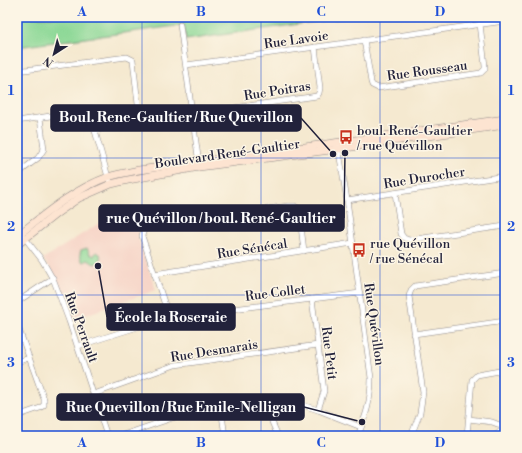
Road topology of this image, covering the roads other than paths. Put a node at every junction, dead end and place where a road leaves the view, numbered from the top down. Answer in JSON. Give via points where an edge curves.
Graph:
{"nodes":[{"id":1,"x":505,"y":21,"type":"edge"},
{"id":2,"x":480,"y":24,"type":"junction"},
{"id":3,"x":180,"y":25,"type":"dead end"},
{"id":4,"x":364,"y":40,"type":"junction"},
{"id":5,"x":315,"y":47,"type":"junction"},
{"id":6,"x":186,"y":65,"type":"junction"},
{"id":7,"x":17,"y":72,"type":"edge"},
{"id":8,"x":192,"y":114,"type":"junction"},
{"id":9,"x":40,"y":118,"type":"junction"},
{"id":10,"x":505,"y":119,"type":"edge"},
{"id":11,"x":17,"y":121,"type":"edge"},
{"id":12,"x":505,"y":125,"type":"edge"},
{"id":13,"x":95,"y":131,"type":"junction"},
{"id":14,"x":338,"y":146,"type":"junction"},
{"id":15,"x":199,"y":164,"type":"junction"},
{"id":16,"x":17,"y":174,"type":"edge"},
{"id":17,"x":505,"y":176,"type":"edge"},
{"id":18,"x":108,"y":177,"type":"junction"},
{"id":19,"x":111,"y":184,"type":"junction"},
{"id":20,"x":395,"y":193,"type":"junction"},
{"id":21,"x":347,"y":200,"type":"junction"},
{"id":22,"x":505,"y":226,"type":"edge"},
{"id":23,"x":21,"y":236,"type":"edge"},
{"id":24,"x":353,"y":243,"type":"junction"},
{"id":25,"x":17,"y":245,"type":"edge"},
{"id":26,"x":304,"y":251,"type":"junction"},
{"id":27,"x":505,"y":273,"type":"edge"},
{"id":28,"x":154,"y":274,"type":"junction"},
{"id":29,"x":53,"y":278,"type":"junction"},
{"id":30,"x":360,"y":293,"type":"junction"},
{"id":31,"x":312,"y":299,"type":"junction"},
{"id":32,"x":17,"y":302,"type":"edge"},
{"id":33,"x":169,"y":317,"type":"junction"},
{"id":34,"x":505,"y":321,"type":"edge"},
{"id":35,"x":17,"y":324,"type":"edge"},
{"id":36,"x":414,"y":334,"type":"junction"},
{"id":37,"x":318,"y":345,"type":"junction"},
{"id":38,"x":78,"y":346,"type":"junction"},
{"id":39,"x":29,"y":358,"type":"junction"},
{"id":40,"x":17,"y":362,"type":"edge"},
{"id":41,"x":505,"y":370,"type":"edge"},
{"id":42,"x":94,"y":394,"type":"junction"},
{"id":43,"x":271,"y":401,"type":"junction"},
{"id":44,"x":221,"y":408,"type":"junction"},
{"id":45,"x":318,"y":410,"type":"junction"},
{"id":46,"x":17,"y":416,"type":"edge"},
{"id":47,"x":469,"y":419,"type":"junction"},
{"id":48,"x":361,"y":427,"type":"junction"},
{"id":49,"x":107,"y":436,"type":"edge"},
{"id":50,"x":120,"y":436,"type":"edge"},
{"id":51,"x":225,"y":436,"type":"edge"},
{"id":52,"x":278,"y":436,"type":"edge"},
{"id":53,"x":358,"y":436,"type":"edge"},
{"id":54,"x":411,"y":436,"type":"edge"},
{"id":55,"x":467,"y":436,"type":"edge"},
{"id":56,"x":495,"y":436,"type":"edge"}],
"edges":[{"from":1,"to":2,"type":"street","name":"Rue Lavoie"},
{"from":2,"to":4,"type":"street","name":"Rue Lavoie"},
{"from":2,"to":4,"type":"street","name":"Rue Rousseau","via":[[485,66],[483,72],[417,83],[375,87],[371,82]]},
{"from":3,"to":6,"type":"street"},
{"from":4,"to":5,"type":"street","name":"Rue Lavoie"},
{"from":5,"to":6,"type":"street","name":"Rue Lavoie"},
{"from":5,"to":8,"type":"street","name":"Rue Poitras","via":[[320,88],[317,96]]},
{"from":6,"to":8,"type":"street"},
{"from":7,"to":13,"type":"street","via":[[127,57],[133,60],[139,113],[136,118]]},
{"from":8,"to":15,"type":"street"},
{"from":9,"to":11,"type":"street"},
{"from":9,"to":13,"type":"street","via":[[77,112],[89,117]]},
{"from":9,"to":16,"type":"street","via":[[44,149],[38,158]]},
{"from":10,"to":14,"type":"street","name":"Boulevard René-Gaultier"},
{"from":12,"to":14,"type":"street","name":"Boulevard René-Gaultier"},
{"from":13,"to":18,"type":"street"},
{"from":14,"to":15,"type":"street","name":"Boulevard René-Gaultier"},
{"from":14,"to":21,"type":"street","name":"Rue Quévillon"},
{"from":15,"to":18,"type":"street","name":"Boulevard René-Gaultier","via":[[139,170]]},
{"from":15,"to":19,"type":"street","name":"Boulevard René-Gaultier"},
{"from":17,"to":20,"type":"street","name":"Rue Durocher"},
{"from":18,"to":19,"type":"street"},
{"from":18,"to":23,"type":"street","name":"Boulevard René-Gaultier","via":[[54,207]]},
{"from":19,"to":23,"type":"street","name":"Boulevard René-Gaultier","via":[[79,198]]},
{"from":20,"to":21,"type":"street","name":"Rue Durocher"},
{"from":20,"to":22,"type":"street","via":[[401,234],[409,240]]},
{"from":21,"to":24,"type":"street","name":"Rue Quévillon"},
{"from":23,"to":25,"type":"street","name":"Boulevard René-Gaultier"},
{"from":23,"to":29,"type":"street","name":"Rue Perrault","via":[[42,260]]},
{"from":24,"to":26,"type":"street","name":"Rue Sénécal"},
{"from":24,"to":30,"type":"street","name":"Rue Quévillon"},
{"from":26,"to":28,"type":"street","name":"Rue Sénécal"},
{"from":26,"to":28,"type":"street","via":[[299,210],[295,206],[151,225],[142,231],[142,236]]},
{"from":27,"to":36,"type":"street","via":[[415,286],[409,296]]},
{"from":28,"to":33,"type":"street"},
{"from":29,"to":32,"type":"street"},
{"from":29,"to":38,"type":"street","name":"Rue Perrault"},
{"from":30,"to":31,"type":"street","name":"Rue Collet"},
{"from":30,"to":48,"type":"street","name":"Rue Quévillon","via":[[371,378],[371,395]]},
{"from":31,"to":33,"type":"street","name":"Rue Collet"},
{"from":31,"to":37,"type":"street","name":"Rue Petit"},
{"from":33,"to":38,"type":"street","name":"Rue Collet"},
{"from":34,"to":36,"type":"street"},
{"from":35,"to":39,"type":"street"},
{"from":36,"to":54,"type":"street","via":[[423,392],[420,413]]},
{"from":37,"to":42,"type":"street","name":"Rue Desmarais","via":[[175,365]]},
{"from":37,"to":45,"type":"street","name":"Rue Petit","via":[[324,391]]},
{"from":38,"to":42,"type":"street","name":"Rue Perrault"},
{"from":39,"to":40,"type":"street"},
{"from":39,"to":46,"type":"street","via":[[44,405]]},
{"from":41,"to":47,"type":"street","via":[[477,375],[474,378],[471,386]]},
{"from":42,"to":49,"type":"street","name":"Rue Perrault"},
{"from":43,"to":44,"type":"street"},
{"from":43,"to":45,"type":"street","via":[[290,401]]},
{"from":43,"to":52,"type":"street","via":[[272,422]]},
{"from":44,"to":50,"type":"street","via":[[187,413]]},
{"from":44,"to":51,"type":"street"},
{"from":45,"to":48,"type":"street"},
{"from":47,"to":55,"type":"street"},
{"from":47,"to":56,"type":"street","via":[[500,425],[502,430]]},
{"from":48,"to":53,"type":"street","name":"Rue Quévillon"}]}
